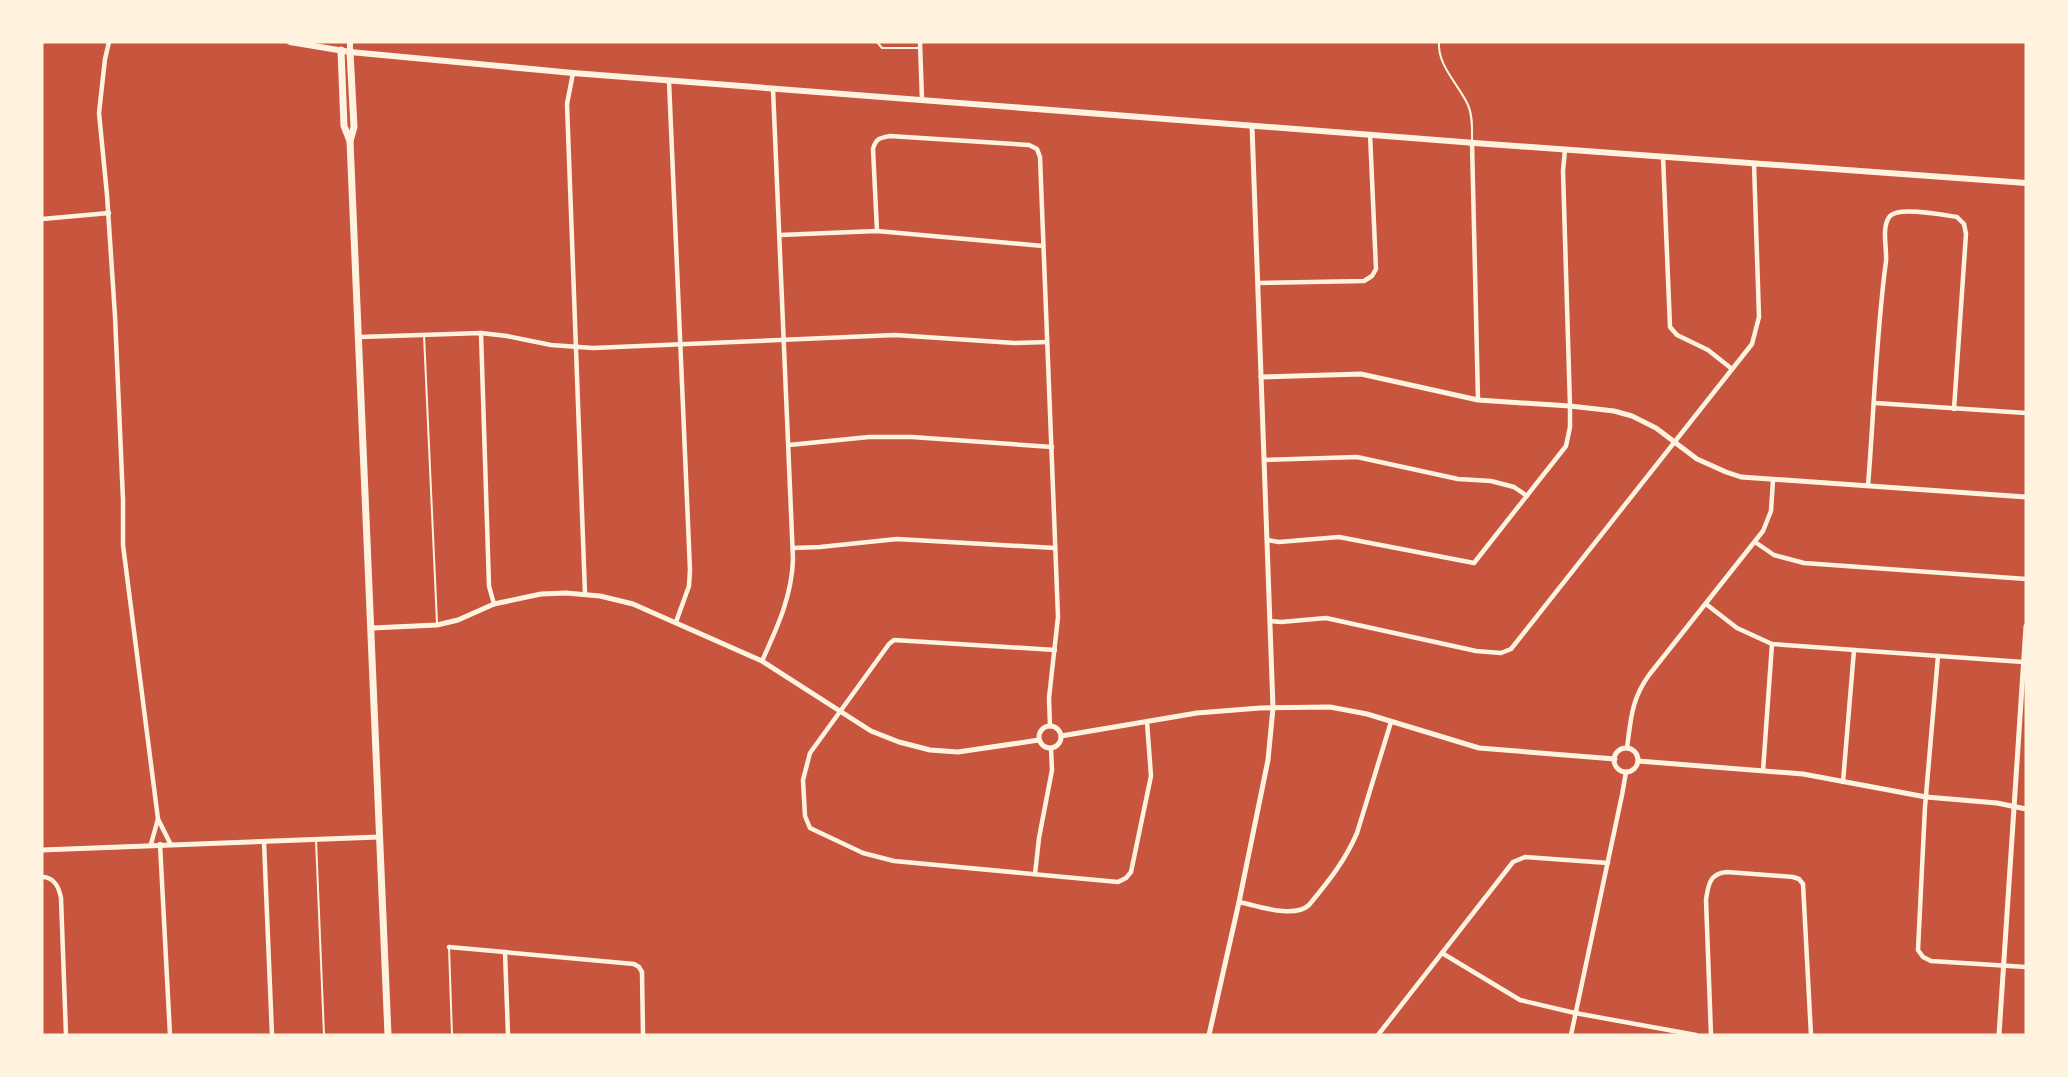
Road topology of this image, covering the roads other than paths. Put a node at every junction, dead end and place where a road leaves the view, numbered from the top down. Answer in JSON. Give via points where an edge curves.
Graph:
{"nodes":[{"id":1,"x":109,"y":42,"type":"edge"},
{"id":2,"x":290,"y":42,"type":"edge"},
{"id":3,"x":350,"y":42,"type":"edge"},
{"id":4,"x":878,"y":42,"type":"edge"},
{"id":5,"x":1439,"y":42,"type":"edge"},
{"id":6,"x":920,"y":45,"type":"edge"},
{"id":7,"x":341,"y":46,"type":"edge"},
{"id":8,"x":350,"y":51,"type":"junction"},
{"id":9,"x":573,"y":74,"type":"junction"},
{"id":10,"x":669,"y":81,"type":"junction"},
{"id":11,"x":773,"y":89,"type":"junction"},
{"id":12,"x":922,"y":100,"type":"junction"},
{"id":13,"x":1252,"y":126,"type":"junction"},
{"id":14,"x":1370,"y":134,"type":"junction"},
{"id":15,"x":350,"y":141,"type":"junction"},
{"id":16,"x":1472,"y":142,"type":"junction"},
{"id":17,"x":1565,"y":149,"type":"junction"},
{"id":18,"x":1663,"y":156,"type":"junction"},
{"id":19,"x":1754,"y":164,"type":"junction"},
{"id":20,"x":2026,"y":183,"type":"edge"},
{"id":21,"x":109,"y":213,"type":"junction"},
{"id":22,"x":42,"y":219,"type":"edge"},
{"id":23,"x":877,"y":231,"type":"junction"},
{"id":24,"x":780,"y":235,"type":"junction"},
{"id":25,"x":1043,"y":246,"type":"junction"},
{"id":26,"x":1258,"y":283,"type":"junction"},
{"id":27,"x":481,"y":333,"type":"junction"},
{"id":28,"x":424,"y":335,"type":"junction"},
{"id":29,"x":360,"y":337,"type":"junction"},
{"id":30,"x":784,"y":340,"type":"junction"},
{"id":31,"x":1047,"y":342,"type":"junction"},
{"id":32,"x":680,"y":344,"type":"junction"},
{"id":33,"x":576,"y":347,"type":"junction"},
{"id":34,"x":1732,"y":369,"type":"junction"},
{"id":35,"x":1261,"y":377,"type":"junction"},
{"id":36,"x":1478,"y":400,"type":"junction"},
{"id":37,"x":1875,"y":403,"type":"junction"},
{"id":38,"x":1570,"y":406,"type":"junction"},
{"id":39,"x":1954,"y":409,"type":"junction"},
{"id":40,"x":2026,"y":413,"type":"edge"},
{"id":41,"x":1675,"y":442,"type":"junction"},
{"id":42,"x":789,"y":445,"type":"junction"},
{"id":43,"x":1052,"y":447,"type":"junction"},
{"id":44,"x":1264,"y":460,"type":"junction"},
{"id":45,"x":1773,"y":480,"type":"junction"},
{"id":46,"x":1868,"y":486,"type":"junction"},
{"id":47,"x":1527,"y":496,"type":"junction"},
{"id":48,"x":2026,"y":497,"type":"edge"},
{"id":49,"x":1267,"y":540,"type":"junction"},
{"id":50,"x":1755,"y":542,"type":"junction"},
{"id":51,"x":793,"y":548,"type":"junction"},
{"id":52,"x":1055,"y":548,"type":"junction"},
{"id":53,"x":2026,"y":579,"type":"edge"},
{"id":54,"x":585,"y":594,"type":"junction"},
{"id":55,"x":494,"y":604,"type":"junction"},
{"id":56,"x":1706,"y":604,"type":"junction"},
{"id":57,"x":1270,"y":621,"type":"junction"},
{"id":58,"x":676,"y":622,"type":"junction"},
{"id":59,"x":437,"y":626,"type":"junction"},
{"id":60,"x":2026,"y":626,"type":"edge"},
{"id":61,"x":372,"y":628,"type":"junction"},
{"id":62,"x":1772,"y":644,"type":"junction"},
{"id":63,"x":1055,"y":650,"type":"junction"},
{"id":64,"x":1854,"y":650,"type":"junction"},
{"id":65,"x":1938,"y":656,"type":"junction"},
{"id":66,"x":762,"y":661,"type":"junction"},
{"id":67,"x":2023,"y":662,"type":"junction"},
{"id":68,"x":1273,"y":708,"type":"junction"},
{"id":69,"x":839,"y":711,"type":"junction"},
{"id":70,"x":1147,"y":722,"type":"junction"},
{"id":71,"x":1391,"y":722,"type":"junction"},
{"id":72,"x":1050,"y":726,"type":"junction"},
{"id":73,"x":1061,"y":736,"type":"junction"},
{"id":74,"x":1039,"y":740,"type":"junction"},
{"id":75,"x":1627,"y":748,"type":"junction"},
{"id":76,"x":1051,"y":751,"type":"junction"},
{"id":77,"x":1615,"y":759,"type":"junction"},
{"id":78,"x":1638,"y":761,"type":"junction"},
{"id":79,"x":1763,"y":771,"type":"junction"},
{"id":80,"x":1626,"y":772,"type":"junction"},
{"id":81,"x":1843,"y":782,"type":"junction"},
{"id":82,"x":1926,"y":797,"type":"junction"},
{"id":83,"x":2015,"y":807,"type":"junction"},
{"id":84,"x":2026,"y":809,"type":"edge"},
{"id":85,"x":158,"y":819,"type":"junction"},
{"id":86,"x":380,"y":837,"type":"junction"},
{"id":87,"x":316,"y":840,"type":"junction"},
{"id":88,"x":264,"y":842,"type":"junction"},
{"id":89,"x":170,"y":843,"type":"junction"},
{"id":90,"x":151,"y":844,"type":"junction"},
{"id":91,"x":160,"y":844,"type":"junction"},
{"id":92,"x":42,"y":850,"type":"edge"},
{"id":93,"x":1608,"y":863,"type":"junction"},
{"id":94,"x":1035,"y":874,"type":"junction"},
{"id":95,"x":42,"y":877,"type":"edge"},
{"id":96,"x":1239,"y":902,"type":"junction"},
{"id":97,"x":449,"y":947,"type":"joint"},
{"id":98,"x":505,"y":952,"type":"junction"},
{"id":99,"x":1442,"y":952,"type":"junction"},
{"id":100,"x":2002,"y":966,"type":"junction"},
{"id":101,"x":2026,"y":967,"type":"edge"},
{"id":102,"x":1575,"y":1013,"type":"junction"},
{"id":103,"x":66,"y":1035,"type":"edge"},
{"id":104,"x":170,"y":1035,"type":"edge"},
{"id":105,"x":272,"y":1035,"type":"edge"},
{"id":106,"x":324,"y":1035,"type":"edge"},
{"id":107,"x":388,"y":1035,"type":"edge"},
{"id":108,"x":452,"y":1035,"type":"edge"},
{"id":109,"x":508,"y":1035,"type":"edge"},
{"id":110,"x":644,"y":1035,"type":"edge"},
{"id":111,"x":1209,"y":1035,"type":"edge"},
{"id":112,"x":1378,"y":1035,"type":"edge"},
{"id":113,"x":1570,"y":1035,"type":"edge"},
{"id":114,"x":1696,"y":1035,"type":"edge"},
{"id":115,"x":1711,"y":1035,"type":"edge"},
{"id":116,"x":1811,"y":1035,"type":"edge"},
{"id":117,"x":1999,"y":1035,"type":"edge"}],
"edges":[{"from":1,"to":21,"type":"street","via":[[99,113]]},
{"from":2,"to":7,"type":"main road"},
{"from":3,"to":8,"type":"main road"},
{"from":4,"to":6,"type":"lane","via":[[882,48],[891,49]]},
{"from":5,"to":16,"type":"lane","via":[[1440,56],[1471,114]]},
{"from":6,"to":12,"type":"street"},
{"from":7,"to":8,"type":"main road"},
{"from":7,"to":15,"type":"main road","via":[[344,126]]},
{"from":8,"to":9,"type":"main road"},
{"from":8,"to":15,"type":"main road","via":[[354,127]]},
{"from":9,"to":10,"type":"main road"},
{"from":9,"to":33,"type":"street","via":[[567,104]]},
{"from":10,"to":11,"type":"main road"},
{"from":10,"to":32,"type":"street"},
{"from":11,"to":12,"type":"main road"},
{"from":11,"to":24,"type":"street"},
{"from":12,"to":13,"type":"main road"},
{"from":13,"to":14,"type":"main road"},
{"from":13,"to":26,"type":"street"},
{"from":14,"to":16,"type":"main road"},
{"from":14,"to":26,"type":"street","via":[[1376,269],[1371,276],[1364,281]]},
{"from":15,"to":29,"type":"main road"},
{"from":16,"to":17,"type":"main road"},
{"from":16,"to":36,"type":"street"},
{"from":17,"to":18,"type":"main road"},
{"from":17,"to":38,"type":"street"},
{"from":18,"to":19,"type":"main road"},
{"from":18,"to":34,"type":"street","via":[[1670,327]]},
{"from":19,"to":20,"type":"main road"},
{"from":19,"to":34,"type":"street","via":[[1759,317],[1752,344]]},
{"from":21,"to":22,"type":"street"},
{"from":21,"to":85,"type":"street","via":[[123,545]]},
{"from":23,"to":24,"type":"street"},
{"from":23,"to":25,"type":"street"},
{"from":23,"to":25,"type":"street","via":[[873,149],[878,138],[1029,145],[1037,148],[1040,157]]},
{"from":24,"to":30,"type":"street"},
{"from":25,"to":31,"type":"street"},
{"from":26,"to":35,"type":"street"},
{"from":27,"to":28,"type":"street"},
{"from":27,"to":33,"type":"street"},
{"from":27,"to":55,"type":"street","via":[[489,586]]},
{"from":28,"to":29,"type":"street"},
{"from":28,"to":59,"type":"lane"},
{"from":29,"to":61,"type":"main road"},
{"from":30,"to":31,"type":"street","via":[[896,335]]},
{"from":30,"to":32,"type":"street"},
{"from":30,"to":42,"type":"street"},
{"from":31,"to":43,"type":"street"},
{"from":32,"to":33,"type":"street"},
{"from":32,"to":58,"type":"street","via":[[690,570]]},
{"from":33,"to":54,"type":"street"},
{"from":34,"to":41,"type":"street"},
{"from":35,"to":36,"type":"street","via":[[1361,374]]},
{"from":35,"to":44,"type":"street"},
{"from":36,"to":38,"type":"street"},
{"from":37,"to":39,"type":"street"},
{"from":37,"to":39,"type":"street","via":[[1887,249],[1885,227],[1891,215],[1901,211],[1958,217],[1964,224]]},
{"from":37,"to":46,"type":"street"},
{"from":38,"to":41,"type":"street","via":[[1632,416]]},
{"from":38,"to":47,"type":"street","via":[[1566,446]]},
{"from":39,"to":40,"type":"street"},
{"from":41,"to":45,"type":"street","via":[[1697,459],[1726,472]]},
{"from":41,"to":57,"type":"street","via":[[1511,649],[1501,653],[1476,651],[1326,618]]},
{"from":42,"to":43,"type":"street","via":[[912,437]]},
{"from":42,"to":51,"type":"street"},
{"from":43,"to":52,"type":"street"},
{"from":44,"to":47,"type":"street","via":[[1357,457],[1458,479],[1491,481],[1514,487]]},
{"from":44,"to":49,"type":"street"},
{"from":45,"to":46,"type":"street"},
{"from":45,"to":50,"type":"street","via":[[1769,517]]},
{"from":46,"to":48,"type":"street"},
{"from":47,"to":49,"type":"street","via":[[1474,563],[1339,537]]},
{"from":49,"to":57,"type":"street"},
{"from":50,"to":53,"type":"street","via":[[1774,555],[1803,563]]},
{"from":50,"to":56,"type":"street"},
{"from":51,"to":52,"type":"street","via":[[897,539]]},
{"from":51,"to":66,"type":"street","via":[[786,602]]},
{"from":52,"to":63,"type":"street"},
{"from":54,"to":55,"type":"street","via":[[541,594]]},
{"from":54,"to":58,"type":"street","via":[[633,604]]},
{"from":55,"to":59,"type":"street"},
{"from":56,"to":62,"type":"street","via":[[1737,628]]},
{"from":56,"to":75,"type":"street","via":[[1638,692]]},
{"from":57,"to":68,"type":"street"},
{"from":58,"to":66,"type":"street"},
{"from":59,"to":61,"type":"street"},
{"from":60,"to":67,"type":"street"},
{"from":61,"to":86,"type":"main road"},
{"from":62,"to":64,"type":"street"},
{"from":62,"to":79,"type":"street"},
{"from":63,"to":69,"type":"street","via":[[894,640]]},
{"from":63,"to":72,"type":"street"},
{"from":64,"to":65,"type":"street"},
{"from":64,"to":81,"type":"street"},
{"from":65,"to":67,"type":"street"},
{"from":65,"to":82,"type":"street"},
{"from":66,"to":69,"type":"street"},
{"from":67,"to":83,"type":"street"},
{"from":68,"to":70,"type":"street","via":[[1197,713]]},
{"from":68,"to":71,"type":"street","via":[[1330,707]]},
{"from":68,"to":96,"type":"street","via":[[1268,760]]},
{"from":69,"to":74,"type":"street","via":[[885,737],[930,750],[980,750]]},
{"from":69,"to":94,"type":"street","via":[[806,764],[805,816],[810,828],[878,858]]},
{"from":70,"to":73,"type":"street"},
{"from":70,"to":94,"type":"street","via":[[1151,776],[1131,872],[1126,879],[1118,882]]},
{"from":71,"to":77,"type":"street","via":[[1479,748]]},
{"from":71,"to":96,"type":"street","via":[[1350,849],[1309,905],[1294,912]]},
{"from":72,"to":73,"type":"street","via":[[1057,728]]},
{"from":72,"to":74,"type":"street","via":[[1042,730]]},
{"from":73,"to":76,"type":"street","via":[[1058,746]]},
{"from":74,"to":76,"type":"street"},
{"from":75,"to":77,"type":"street","via":[[1618,752]]},
{"from":75,"to":78,"type":"street","via":[[1635,752]]},
{"from":76,"to":94,"type":"street","via":[[1052,770]]},
{"from":77,"to":80,"type":"street","via":[[1619,769]]},
{"from":78,"to":79,"type":"street"},
{"from":78,"to":80,"type":"street","via":[[1634,769]]},
{"from":79,"to":81,"type":"street"},
{"from":80,"to":93,"type":"street"},
{"from":81,"to":82,"type":"street"},
{"from":82,"to":83,"type":"street"},
{"from":82,"to":100,"type":"street","via":[[1918,950],[1931,961]]},
{"from":83,"to":84,"type":"street"},
{"from":83,"to":100,"type":"street"},
{"from":85,"to":89,"type":"street"},
{"from":85,"to":90,"type":"street"},
{"from":86,"to":87,"type":"street"},
{"from":86,"to":107,"type":"main road"},
{"from":87,"to":88,"type":"street"},
{"from":87,"to":106,"type":"lane"},
{"from":88,"to":89,"type":"street"},
{"from":88,"to":105,"type":"street"},
{"from":89,"to":91,"type":"street"},
{"from":90,"to":91,"type":"street"},
{"from":90,"to":92,"type":"street"},
{"from":91,"to":104,"type":"street"},
{"from":93,"to":99,"type":"street","via":[[1525,857],[1515,860]]},
{"from":93,"to":102,"type":"street"},
{"from":95,"to":103,"type":"street","via":[[54,882],[61,898]]},
{"from":96,"to":111,"type":"street"},
{"from":97,"to":98,"type":"street"},
{"from":97,"to":108,"type":"lane"},
{"from":98,"to":109,"type":"street"},
{"from":98,"to":110,"type":"street","via":[[634,964],[642,972]]},
{"from":99,"to":102,"type":"street","via":[[1520,1000]]},
{"from":99,"to":112,"type":"street"},
{"from":100,"to":101,"type":"street"},
{"from":100,"to":117,"type":"street"},
{"from":102,"to":113,"type":"street"},
{"from":102,"to":114,"type":"street"},
{"from":115,"to":116,"type":"street","via":[[1706,900],[1712,879],[1727,872],[1793,877],[1803,884]]}]}
